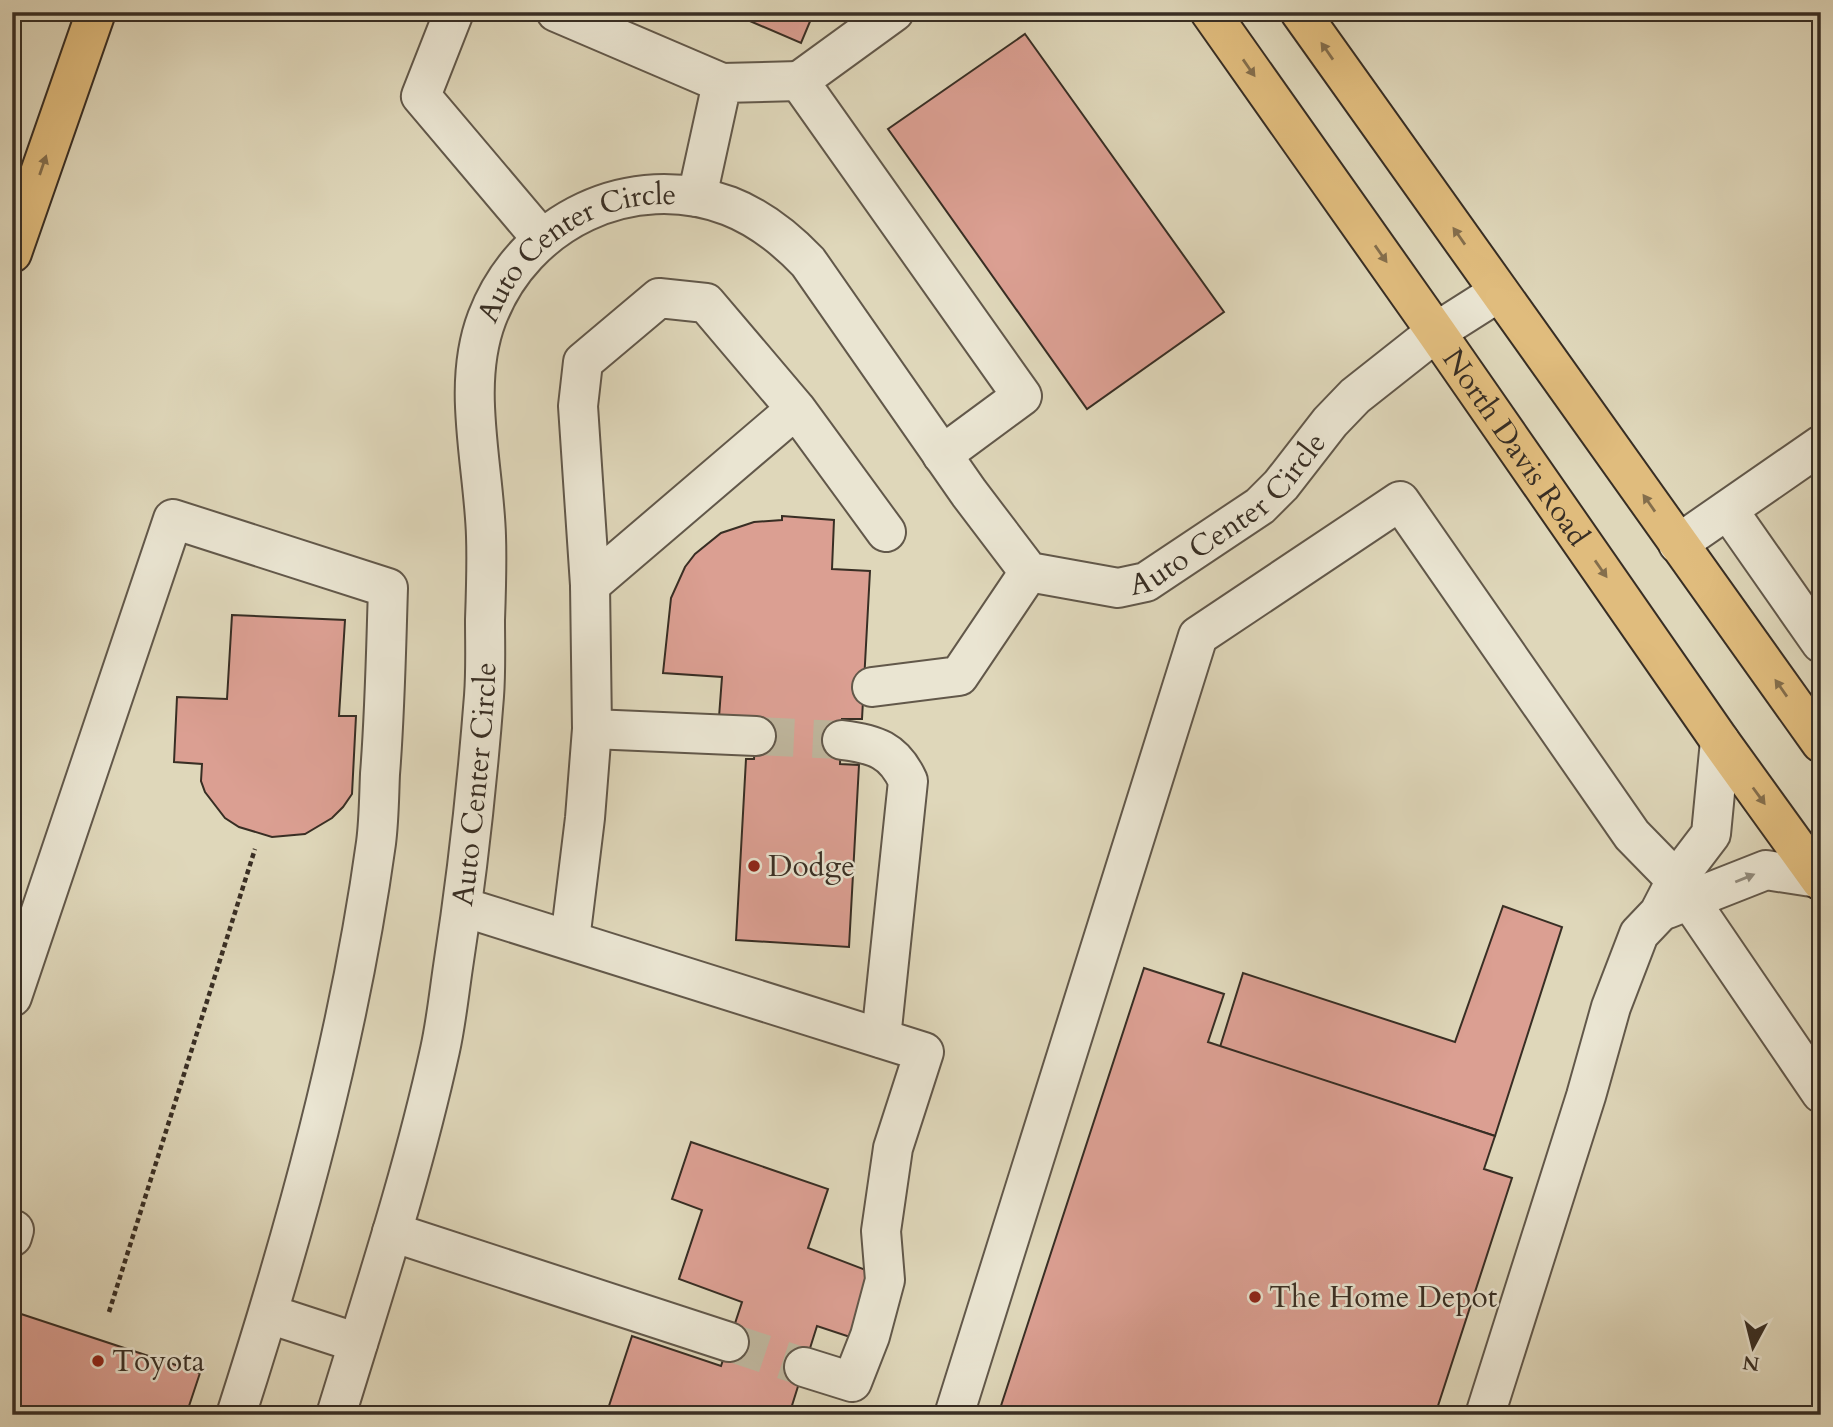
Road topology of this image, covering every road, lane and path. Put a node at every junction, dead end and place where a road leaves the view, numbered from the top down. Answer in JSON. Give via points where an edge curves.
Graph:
{"nodes":[{"id":1,"x":96,"y":12,"type":"edge"},
{"id":2,"x":454,"y":12,"type":"edge"},
{"id":3,"x":556,"y":12,"type":"edge"},
{"id":4,"x":894,"y":12,"type":"edge"},
{"id":5,"x":1210,"y":12,"type":"edge"},
{"id":6,"x":1300,"y":12,"type":"edge"},
{"id":7,"x":799,"y":81,"type":"junction"},
{"id":8,"x":722,"y":83,"type":"junction"},
{"id":9,"x":697,"y":197,"type":"junction"},
{"id":10,"x":542,"y":239,"type":"junction"},
{"id":11,"x":12,"y":253,"type":"edge"},
{"id":12,"x":1499,"y":292,"type":"junction"},
{"id":13,"x":1436,"y":332,"type":"junction"},
{"id":14,"x":796,"y":409,"type":"junction"},
{"id":15,"x":1821,"y":445,"type":"edge"},
{"id":16,"x":942,"y":455,"type":"junction"},
{"id":17,"x":1728,"y":510,"type":"junction"},
{"id":18,"x":886,"y":531,"type":"dead end"},
{"id":19,"x":1678,"y":544,"type":"junction"},
{"id":20,"x":1029,"y":572,"type":"junction"},
{"id":21,"x":590,"y":585,"type":"junction"},
{"id":22,"x":1821,"y":643,"type":"edge"},
{"id":23,"x":872,"y":687,"type":"dead end"},
{"id":24,"x":592,"y":729,"type":"junction"},
{"id":25,"x":756,"y":736,"type":"tunnel mouth"},
{"id":26,"x":842,"y":740,"type":"tunnel mouth"},
{"id":27,"x":1720,"y":741,"type":"junction"},
{"id":28,"x":1821,"y":743,"type":"edge"},
{"id":29,"x":256,"y":849,"type":"dead end"},
{"id":30,"x":1819,"y":879,"type":"edge"},
{"id":31,"x":1675,"y":898,"type":"junction"},
{"id":32,"x":463,"y":906,"type":"junction"},
{"id":33,"x":570,"y":940,"type":"junction"},
{"id":34,"x":12,"y":997,"type":"edge"},
{"id":35,"x":881,"y":1038,"type":"junction"},
{"id":36,"x":1821,"y":1093,"type":"edge"},
{"id":37,"x":392,"y":1232,"type":"junction"},
{"id":38,"x":109,"y":1312,"type":"dead end"},
{"id":39,"x":269,"y":1314,"type":"junction"},
{"id":40,"x":729,"y":1342,"type":"tunnel mouth"},
{"id":41,"x":358,"y":1343,"type":"junction"},
{"id":42,"x":804,"y":1367,"type":"tunnel mouth"},
{"id":43,"x":236,"y":1415,"type":"edge"},
{"id":44,"x":336,"y":1415,"type":"edge"},
{"id":45,"x":954,"y":1415,"type":"edge"},
{"id":46,"x":1485,"y":1415,"type":"edge"}],
"edges":[{"from":11,"to":1,"type":"main road","one_way":true},
{"from":2,"to":10,"type":"street","via":[[421,96]]},
{"from":3,"to":8,"type":"street"},
{"from":4,"to":7,"type":"street"},
{"from":5,"to":13,"type":"main road","name":"North Davis Road","one_way":true},
{"from":12,"to":6,"type":"main road","one_way":true},
{"from":7,"to":8,"type":"street"},
{"from":7,"to":16,"type":"street","via":[[1022,396]]},
{"from":8,"to":9,"type":"street"},
{"from":9,"to":10,"type":"street","name":"Auto Center Circle","via":[[665,193],[629,196],[596,206]]},
{"from":9,"to":16,"type":"street","name":"Auto Center Circle","via":[[758,220],[808,262]]},
{"from":10,"to":32,"type":"street","name":"Auto Center Circle","via":[[500,290],[486,318],[476,359],[475,406],[486,536],[484,692]]},
{"from":12,"to":13,"type":"street","name":"Auto Center Circle"},
{"from":19,"to":12,"type":"main road","one_way":true},
{"from":13,"to":20,"type":"street","name":"Auto Center Circle","via":[[1354,396],[1260,506],[1146,582],[1118,587]]},
{"from":13,"to":27,"type":"main road","name":"North Davis Road","one_way":true},
{"from":14,"to":18,"type":"street"},
{"from":14,"to":21,"type":"street"},
{"from":14,"to":21,"type":"street","via":[[706,303],[659,298],[583,362],[578,406]]},
{"from":15,"to":17,"type":"street"},
{"from":16,"to":20,"type":"street","name":"Auto Center Circle"},
{"from":17,"to":19,"type":"street"},
{"from":17,"to":22,"type":"street"},
{"from":28,"to":19,"type":"main road","one_way":true},
{"from":20,"to":23,"type":"street","via":[[959,676]]},
{"from":21,"to":24,"type":"street"},
{"from":24,"to":25,"type":"street"},
{"from":24,"to":33,"type":"street"},
{"from":26,"to":35,"type":"street","via":[[884,750],[900,763],[908,781]]},
{"from":27,"to":30,"type":"main road","name":"North Davis Road","one_way":true},
{"from":27,"to":31,"type":"street","via":[[1711,834]]},
{"from":29,"to":38,"type":"path"},
{"from":31,"to":30,"type":"street","one_way":true,"via":[[1766,870]]},
{"from":31,"to":36,"type":"street"},
{"from":31,"to":45,"type":"street","via":[[1400,501],[1198,636]]},
{"from":31,"to":46,"type":"street","via":[[1639,934],[1611,1007]]},
{"from":32,"to":33,"type":"street"},
{"from":32,"to":37,"type":"street","name":"Auto Center Circle","via":[[440,1048]]},
{"from":33,"to":35,"type":"street"},
{"from":34,"to":39,"type":"street","via":[[173,519],[388,588],[376,841],[360,940],[339,1048]]},
{"from":35,"to":42,"type":"street","via":[[924,1052],[893,1148],[881,1231],[885,1280],[852,1382]]},
{"from":37,"to":40,"type":"street"},
{"from":37,"to":41,"type":"street","name":"Auto Center Circle"},
{"from":39,"to":41,"type":"street"},
{"from":39,"to":43,"type":"street"},
{"from":41,"to":44,"type":"street","name":"Auto Center Circle"}]}
